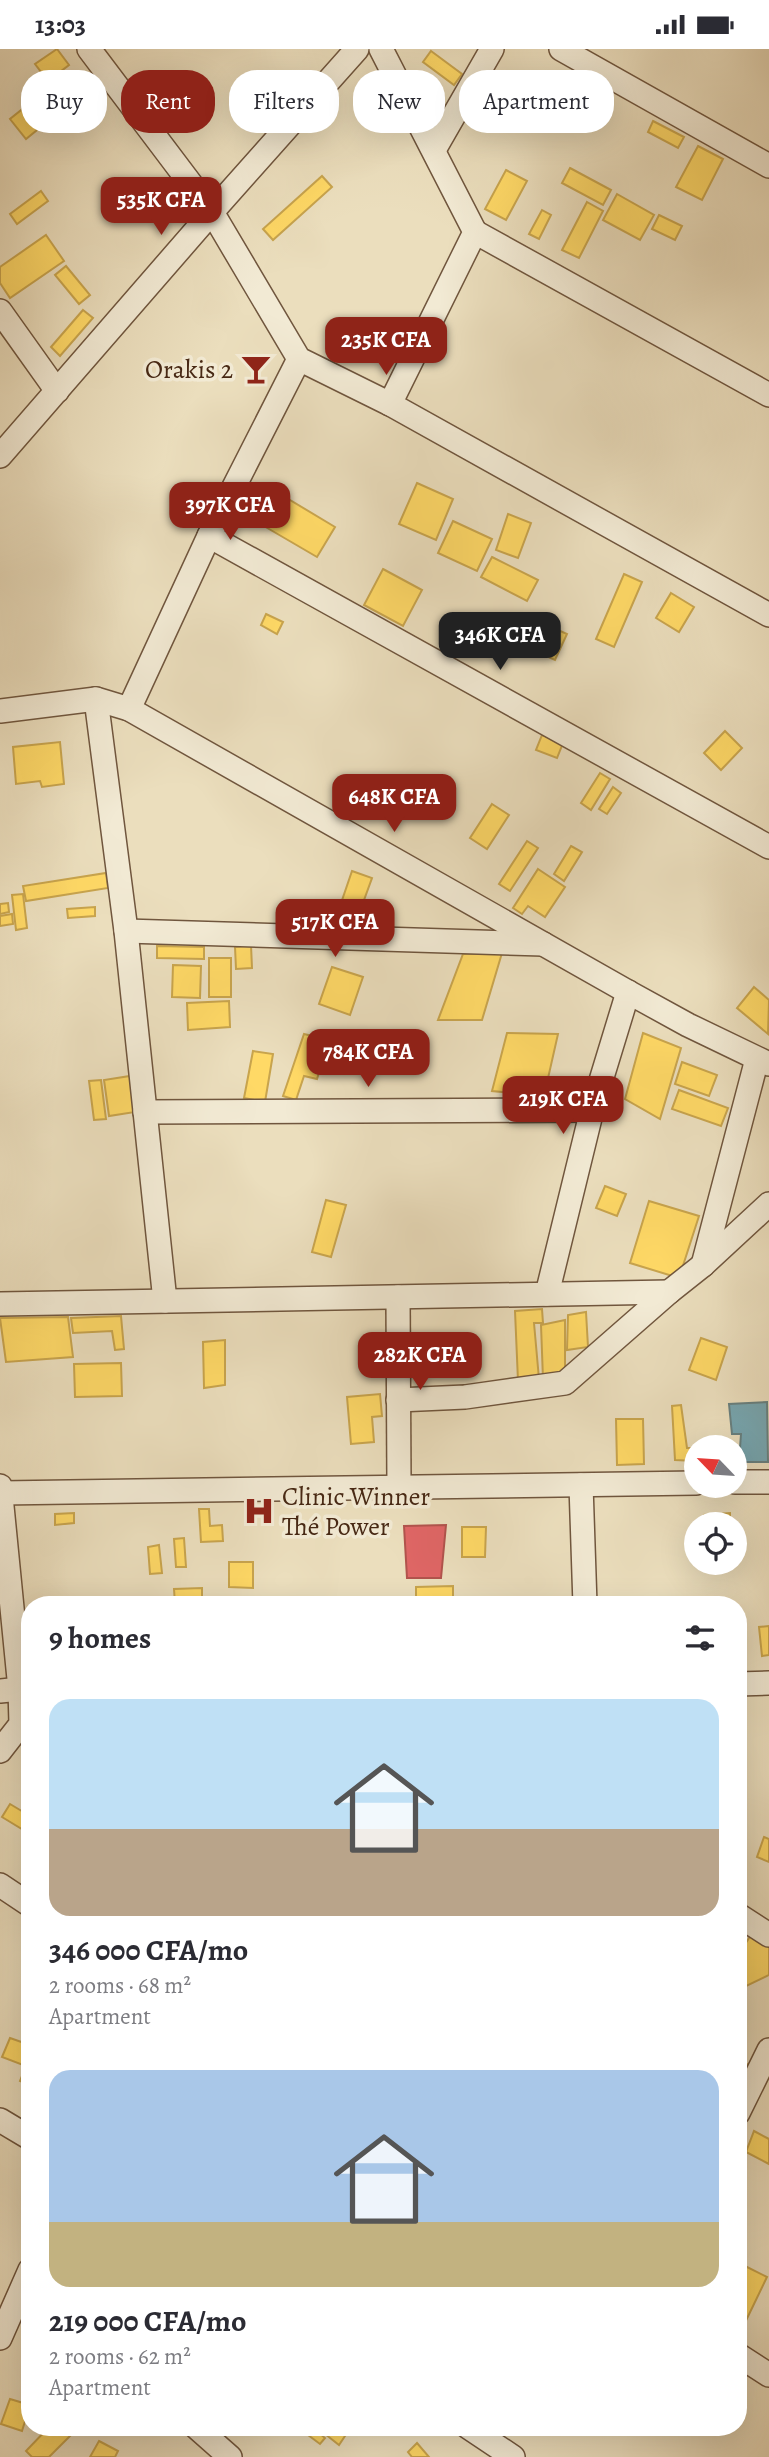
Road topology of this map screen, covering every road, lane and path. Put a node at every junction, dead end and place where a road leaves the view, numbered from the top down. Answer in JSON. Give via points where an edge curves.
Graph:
{"nodes":[{"id":1,"x":357,"y":49,"type":"edge"},
{"id":2,"x":381,"y":49,"type":"edge"},
{"id":3,"x":492,"y":49,"type":"edge"},
{"id":4,"x":561,"y":49,"type":"edge"},
{"id":5,"x":99,"y":53,"type":"edge"},
{"id":6,"x":435,"y":150,"type":"junction"},
{"id":7,"x":769,"y":166,"type":"edge"},
{"id":8,"x":212,"y":212,"type":"junction"},
{"id":9,"x":475,"y":232,"type":"junction"},
{"id":10,"x":0,"y":311,"type":"edge"},
{"id":11,"x":299,"y":359,"type":"junction"},
{"id":12,"x":57,"y":391,"type":"junction"},
{"id":13,"x":769,"y":394,"type":"edge"},
{"id":14,"x":390,"y":404,"type":"junction"},
{"id":15,"x":0,"y":456,"type":"edge"},
{"id":16,"x":209,"y":536,"type":"junction"},
{"id":17,"x":769,"y":615,"type":"edge"},
{"id":18,"x":96,"y":699,"type":"junction"},
{"id":19,"x":129,"y":709,"type":"junction"},
{"id":20,"x":0,"y":711,"type":"edge"},
{"id":21,"x":769,"y":847,"type":"edge"},
{"id":22,"x":127,"y":931,"type":"junction"},
{"id":23,"x":546,"y":944,"type":"junction"},
{"id":24,"x":628,"y":992,"type":"junction"},
{"id":25,"x":763,"y":1062,"type":"edge"},
{"id":26,"x":592,"y":1110,"type":"junction"},
{"id":27,"x":145,"y":1112,"type":"junction"},
{"id":28,"x":769,"y":1204,"type":"edge"},
{"id":29,"x":703,"y":1265,"type":"junction"},
{"id":30,"x":669,"y":1292,"type":"junction"},
{"id":31,"x":547,"y":1294,"type":"junction"},
{"id":32,"x":398,"y":1297,"type":"junction"},
{"id":33,"x":165,"y":1301,"type":"junction"},
{"id":34,"x":0,"y":1304,"type":"edge"},
{"id":35,"x":398,"y":1400,"type":"junction"},
{"id":36,"x":747,"y":1482,"type":"edge"},
{"id":37,"x":769,"y":1482,"type":"edge"},
{"id":38,"x":684,"y":1483,"type":"edge"},
{"id":39,"x":581,"y":1485,"type":"junction"},
{"id":40,"x":399,"y":1487,"type":"junction"},
{"id":41,"x":1,"y":1490,"type":"edge"},
{"id":42,"x":585,"y":1596,"type":"edge"},
{"id":43,"x":769,"y":1683,"type":"edge"},
{"id":44,"x":747,"y":1684,"type":"edge"},
{"id":45,"x":17,"y":1690,"type":"edge"},
{"id":46,"x":0,"y":1751,"type":"edge"},
{"id":47,"x":0,"y":1885,"type":"edge"},
{"id":48,"x":21,"y":1899,"type":"edge"},
{"id":49,"x":747,"y":1921,"type":"edge"},
{"id":50,"x":769,"y":1935,"type":"edge"},
{"id":51,"x":769,"y":2050,"type":"edge"},
{"id":52,"x":747,"y":2095,"type":"edge"},
{"id":53,"x":0,"y":2120,"type":"edge"},
{"id":54,"x":21,"y":2133,"type":"edge"},
{"id":55,"x":21,"y":2293,"type":"edge"},
{"id":56,"x":0,"y":2338,"type":"edge"},
{"id":57,"x":747,"y":2361,"type":"edge"},
{"id":58,"x":769,"y":2375,"type":"edge"},
{"id":59,"x":206,"y":2436,"type":"edge"},
{"id":60,"x":482,"y":2436,"type":"edge"},
{"id":61,"x":230,"y":2457,"type":"edge"},
{"id":62,"x":513,"y":2457,"type":"edge"}],
"edges":[{"from":1,"to":8,"type":"street"},
{"from":2,"to":6,"type":"street"},
{"from":3,"to":6,"type":"street"},
{"from":4,"to":7,"type":"street"},
{"from":5,"to":8,"type":"street"},
{"from":6,"to":9,"type":"street"},
{"from":8,"to":11,"type":"street"},
{"from":8,"to":12,"type":"street"},
{"from":9,"to":13,"type":"street"},
{"from":9,"to":14,"type":"street"},
{"from":10,"to":12,"type":"street"},
{"from":11,"to":14,"type":"street"},
{"from":11,"to":16,"type":"street"},
{"from":12,"to":15,"type":"street"},
{"from":14,"to":17,"type":"street"},
{"from":16,"to":19,"type":"street"},
{"from":16,"to":21,"type":"street"},
{"from":18,"to":19,"type":"street"},
{"from":18,"to":20,"type":"street"},
{"from":18,"to":22,"type":"street"},
{"from":19,"to":23,"type":"street"},
{"from":22,"to":23,"type":"street"},
{"from":22,"to":27,"type":"street"},
{"from":23,"to":24,"type":"street"},
{"from":24,"to":25,"type":"street"},
{"from":24,"to":26,"type":"street"},
{"from":25,"to":29,"type":"street"},
{"from":26,"to":27,"type":"street"},
{"from":26,"to":31,"type":"street"},
{"from":27,"to":33,"type":"street"},
{"from":28,"to":29,"type":"street"},
{"from":29,"to":30,"type":"street"},
{"from":30,"to":31,"type":"street"},
{"from":30,"to":35,"type":"street","via":[[565,1383],[465,1397]]},
{"from":31,"to":32,"type":"street"},
{"from":32,"to":33,"type":"street"},
{"from":32,"to":35,"type":"street"},
{"from":33,"to":34,"type":"street"},
{"from":35,"to":40,"type":"street"},
{"from":36,"to":37,"type":"street"},
{"from":38,"to":39,"type":"street"},
{"from":39,"to":40,"type":"street"},
{"from":39,"to":42,"type":"street"},
{"from":40,"to":41,"type":"street"},
{"from":41,"to":45,"type":"street"},
{"from":43,"to":44,"type":"street"},
{"from":45,"to":46,"type":"street","via":[[21,1724]]},
{"from":47,"to":48,"type":"street"},
{"from":49,"to":50,"type":"street"},
{"from":51,"to":52,"type":"street"},
{"from":53,"to":54,"type":"street"},
{"from":55,"to":56,"type":"street"},
{"from":57,"to":58,"type":"street"},
{"from":59,"to":61,"type":"street"},
{"from":60,"to":62,"type":"street"}]}
